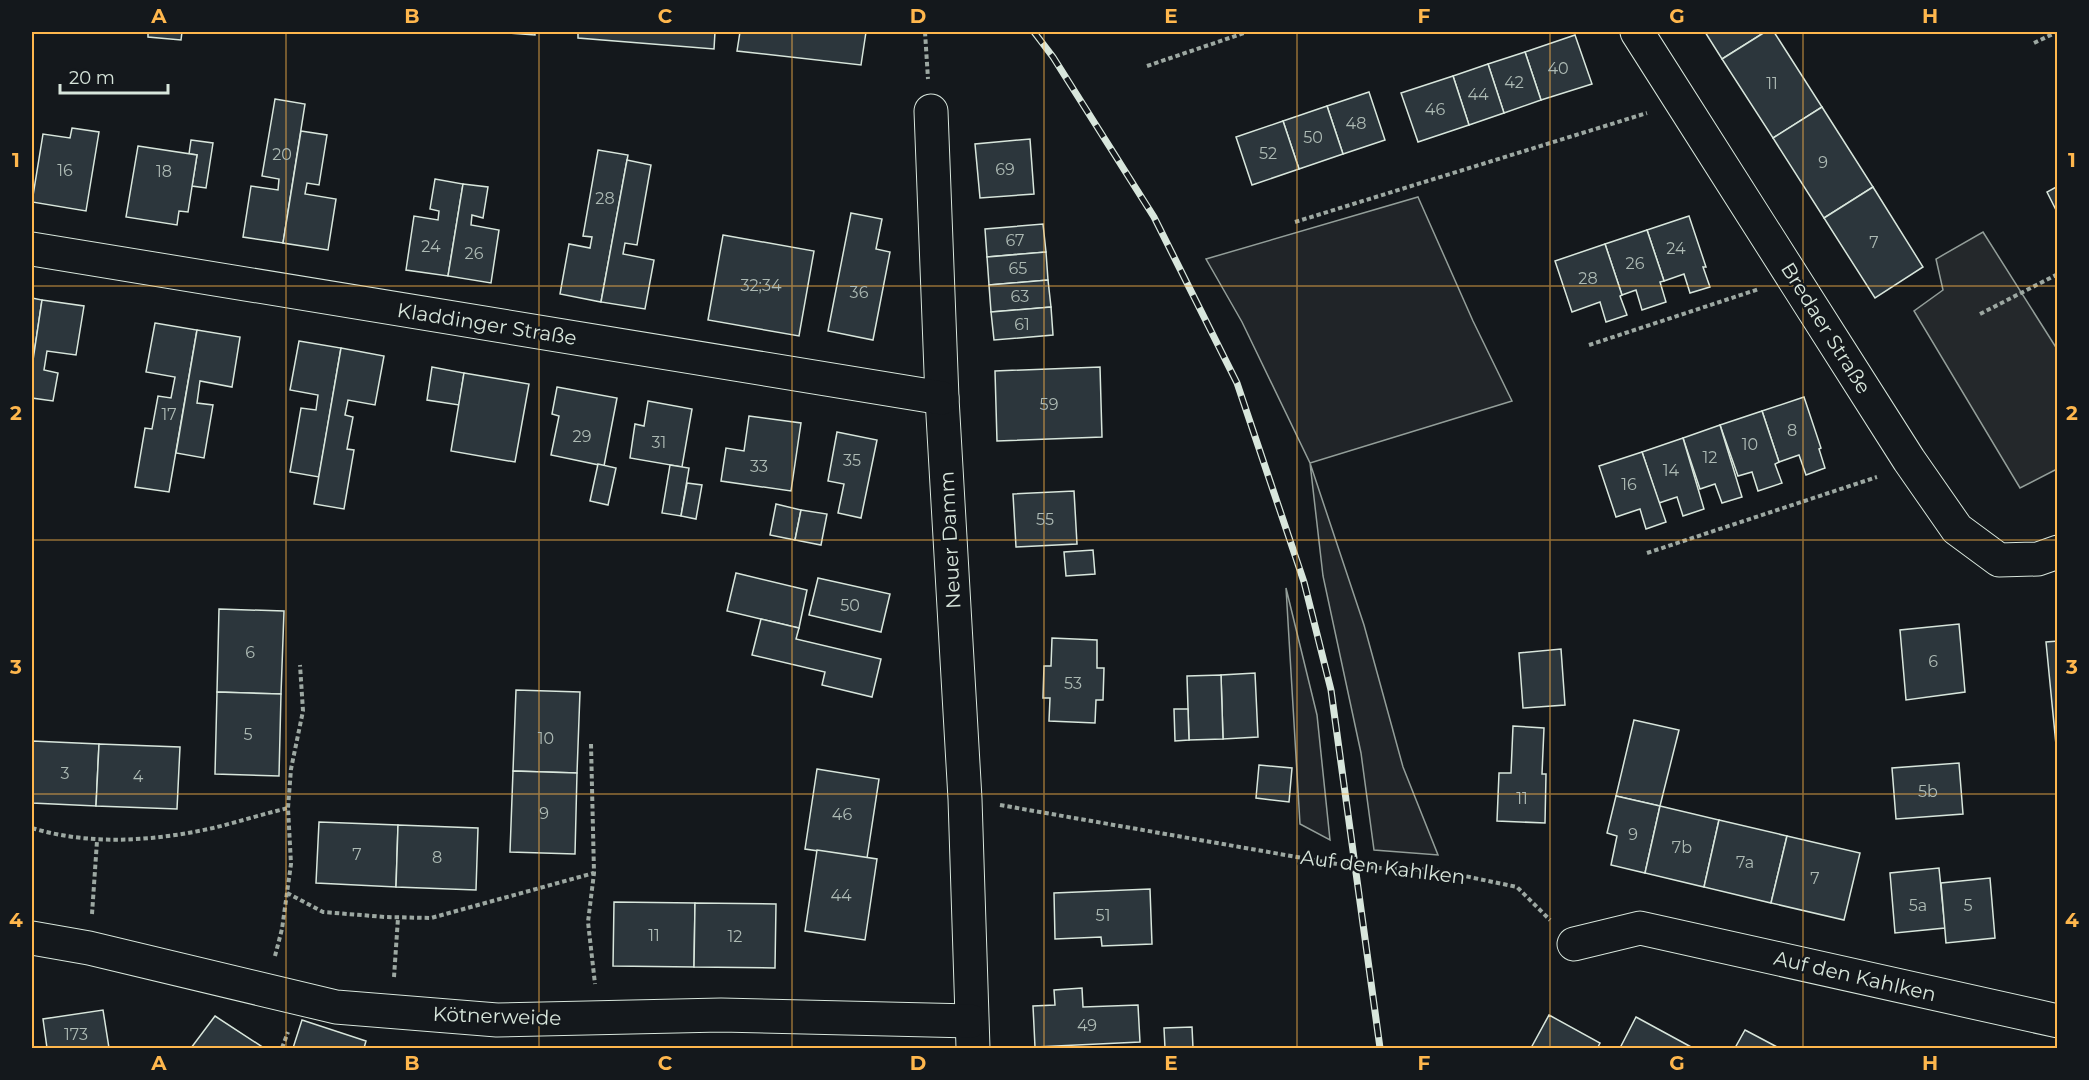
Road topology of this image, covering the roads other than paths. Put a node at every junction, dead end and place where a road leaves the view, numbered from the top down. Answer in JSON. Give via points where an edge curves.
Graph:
{"nodes":[{"id":1,"x":1637,"y":32,"type":"edge"},
{"id":2,"x":931,"y":111,"type":"road end"},
{"id":3,"x":32,"y":249,"type":"edge"},
{"id":4,"x":942,"y":398,"type":"junction"},
{"id":5,"x":2058,"y":552,"type":"edge"},
{"id":6,"x":32,"y":938,"type":"edge"},
{"id":7,"x":1574,"y":944,"type":"road end"},
{"id":8,"x":2058,"y":1022,"type":"edge"},
{"id":9,"x":498,"y":1034,"type":"edge"},
{"id":10,"x":972,"y":1035,"type":"edge"}],
"edges":[{"from":1,"to":5,"type":"street","name":"Bredaer Straße","via":[[1909,460],[1957,529],[1999,560],[2038,560]]},
{"from":2,"to":4,"type":"street","name":"Neuer Damm"},
{"from":3,"to":4,"type":"street","name":"Kladdinger Straße"},
{"from":4,"to":10,"type":"street","name":"Neuer Damm","via":[[965,799]]},
{"from":6,"to":9,"type":"street","name":"Kötnerweide","via":[[336,1007],[391,1011]]},
{"from":7,"to":8,"type":"street","name":"Auf den Kahlken","via":[[1640,928]]},
{"from":9,"to":10,"type":"street","name":"Kötnerweide","via":[[600,1018],[721,1015]]}]}
